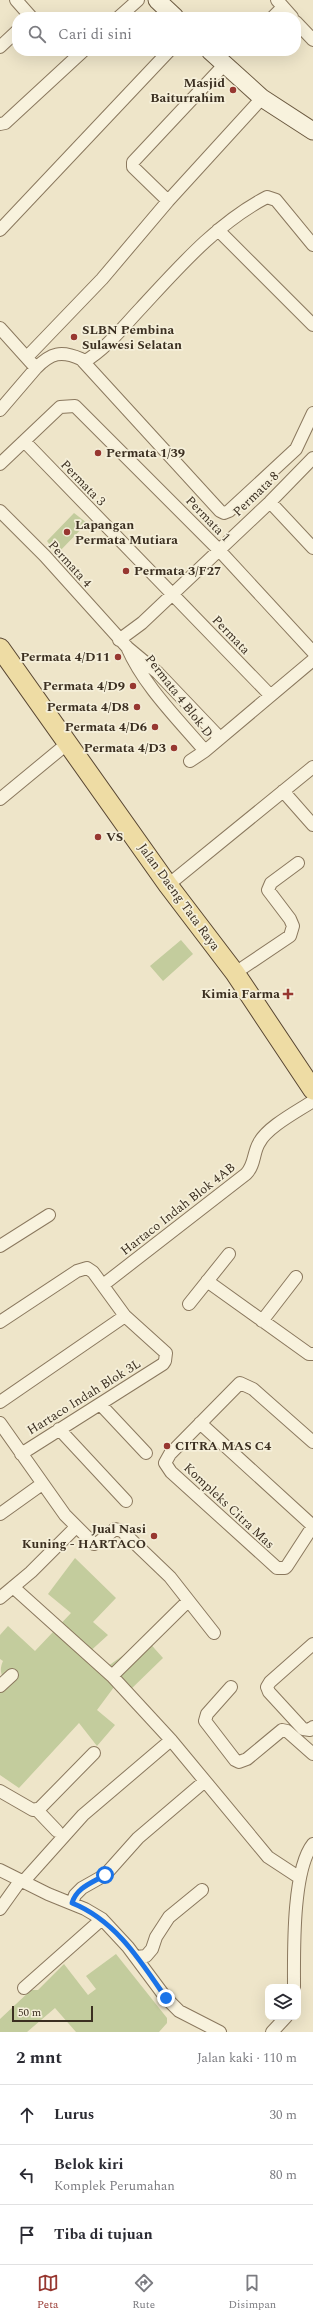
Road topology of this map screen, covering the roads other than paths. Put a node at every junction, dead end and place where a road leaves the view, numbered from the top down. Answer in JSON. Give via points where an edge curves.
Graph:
{"nodes":[{"id":1,"x":16,"y":0,"type":"edge"},
{"id":2,"x":138,"y":0,"type":"edge"},
{"id":3,"x":157,"y":0,"type":"edge"},
{"id":4,"x":280,"y":4,"type":"edge"},
{"id":5,"x":30,"y":12,"type":"edge"},
{"id":6,"x":125,"y":12,"type":"edge"},
{"id":7,"x":170,"y":12,"type":"edge"},
{"id":8,"x":287,"y":12,"type":"edge"},
{"id":9,"x":301,"y":27,"type":"edge"},
{"id":10,"x":12,"y":36,"type":"edge"},
{"id":11,"x":313,"y":40,"type":"edge"},
{"id":12,"x":0,"y":47,"type":"edge"},
{"id":13,"x":78,"y":56,"type":"edge"},
{"id":14,"x":164,"y":56,"type":"edge"},
{"id":15,"x":215,"y":56,"type":"edge"},
{"id":16,"x":224,"y":65,"type":"junction"},
{"id":17,"x":262,"y":98,"type":"junction"},
{"id":18,"x":0,"y":124,"type":"edge"},
{"id":19,"x":313,"y":131,"type":"edge"},
{"id":20,"x":168,"y":201,"type":"junction"},
{"id":21,"x":0,"y":230,"type":"edge"},
{"id":22,"x":218,"y":230,"type":"junction"},
{"id":23,"x":313,"y":245,"type":"edge"},
{"id":24,"x":313,"y":325,"type":"edge"},
{"id":25,"x":0,"y":328,"type":"edge"},
{"id":26,"x":27,"y":357,"type":"junction"},
{"id":27,"x":84,"y":362,"type":"junction"},
{"id":28,"x":36,"y":368,"type":"junction"},
{"id":29,"x":0,"y":410,"type":"edge"},
{"id":30,"x":313,"y":413,"type":"edge"},
{"id":31,"x":24,"y":441,"type":"junction"},
{"id":32,"x":313,"y":458,"type":"edge"},
{"id":33,"x":0,"y":464,"type":"edge"},
{"id":34,"x":270,"y":502,"type":"junction"},
{"id":35,"x":0,"y":511,"type":"edge"},
{"id":36,"x":313,"y":548,"type":"edge"},
{"id":37,"x":218,"y":549,"type":"junction"},
{"id":38,"x":172,"y":595,"type":"junction"},
{"id":39,"x":121,"y":642,"type":"junction"},
{"id":40,"x":0,"y":648,"type":"edge"},
{"id":41,"x":313,"y":652,"type":"edge"},
{"id":42,"x":313,"y":660,"type":"edge"},
{"id":43,"x":270,"y":695,"type":"junction"},
{"id":44,"x":220,"y":738,"type":"junction"},
{"id":45,"x":68,"y":743,"type":"junction"},
{"id":46,"x":205,"y":751,"type":"junction"},
{"id":47,"x":190,"y":761,"type":"dead end"},
{"id":48,"x":313,"y":767,"type":"edge"},
{"id":49,"x":283,"y":791,"type":"junction"},
{"id":50,"x":0,"y":799,"type":"edge"},
{"id":51,"x":313,"y":825,"type":"edge"},
{"id":52,"x":298,"y":863,"type":"dead end"},
{"id":53,"x":168,"y":885,"type":"junction"},
{"id":54,"x":235,"y":973,"type":"junction"},
{"id":55,"x":313,"y":1090,"type":"edge"},
{"id":56,"x":313,"y":1101,"type":"edge"},
{"id":57,"x":49,"y":1215,"type":"dead end"},
{"id":58,"x":0,"y":1246,"type":"edge"},
{"id":59,"x":229,"y":1254,"type":"dead end"},
{"id":60,"x":296,"y":1277,"type":"dead end"},
{"id":61,"x":207,"y":1281,"type":"junction"},
{"id":62,"x":103,"y":1285,"type":"junction"},
{"id":63,"x":189,"y":1304,"type":"dead end"},
{"id":64,"x":125,"y":1316,"type":"junction"},
{"id":65,"x":262,"y":1321,"type":"junction"},
{"id":66,"x":0,"y":1322,"type":"edge"},
{"id":67,"x":313,"y":1354,"type":"edge"},
{"id":68,"x":0,"y":1402,"type":"edge"},
{"id":69,"x":100,"y":1404,"type":"junction"},
{"id":70,"x":0,"y":1423,"type":"edge"},
{"id":71,"x":200,"y":1423,"type":"junction"},
{"id":72,"x":59,"y":1429,"type":"junction"},
{"id":73,"x":4,"y":1438,"type":"edge"},
{"id":74,"x":313,"y":1442,"type":"edge"},
{"id":75,"x":146,"y":1453,"type":"dead end"},
{"id":76,"x":21,"y":1454,"type":"junction"},
{"id":77,"x":42,"y":1484,"type":"junction"},
{"id":78,"x":126,"y":1501,"type":"dead end"},
{"id":79,"x":0,"y":1514,"type":"edge"},
{"id":80,"x":313,"y":1526,"type":"edge"},
{"id":81,"x":76,"y":1527,"type":"junction"},
{"id":82,"x":13,"y":1587,"type":"junction"},
{"id":83,"x":0,"y":1598,"type":"edge"},
{"id":84,"x":188,"y":1601,"type":"junction"},
{"id":85,"x":214,"y":1633,"type":"dead end"},
{"id":86,"x":313,"y":1644,"type":"edge"},
{"id":87,"x":12,"y":1675,"type":"dead end"},
{"id":88,"x":112,"y":1676,"type":"junction"},
{"id":89,"x":0,"y":1686,"type":"edge"},
{"id":90,"x":231,"y":1687,"type":"dead end"},
{"id":91,"x":313,"y":1727,"type":"edge"},
{"id":92,"x":171,"y":1740,"type":"junction"},
{"id":93,"x":94,"y":1753,"type":"dead end"},
{"id":94,"x":313,"y":1754,"type":"edge"},
{"id":95,"x":205,"y":1781,"type":"junction"},
{"id":96,"x":0,"y":1791,"type":"edge"},
{"id":97,"x":36,"y":1809,"type":"junction"},
{"id":98,"x":57,"y":1831,"type":"dead end"},
{"id":99,"x":313,"y":1844,"type":"edge"},
{"id":100,"x":309,"y":1858,"type":"edge"},
{"id":101,"x":0,"y":1870,"type":"edge"},
{"id":102,"x":300,"y":1878,"type":"junction"},
{"id":103,"x":21,"y":1882,"type":"junction"},
{"id":104,"x":202,"y":1890,"type":"dead end"},
{"id":105,"x":72,"y":1903,"type":"junction"},
{"id":106,"x":0,"y":1909,"type":"edge"},
{"id":107,"x":102,"y":1919,"type":"junction"},
{"id":108,"x":136,"y":1957,"type":"junction"},
{"id":109,"x":294,"y":1984,"type":"edge"},
{"id":110,"x":24,"y":1988,"type":"dead end"},
{"id":111,"x":286,"y":2024,"type":"edge"},
{"id":112,"x":220,"y":2032,"type":"edge"},
{"id":113,"x":272,"y":2032,"type":"edge"}],
"edges":[{"from":1,"to":5,"type":"street"},
{"from":2,"to":6,"type":"street"},
{"from":3,"to":7,"type":"street"},
{"from":4,"to":8,"type":"street"},
{"from":9,"to":11,"type":"street"},
{"from":10,"to":12,"type":"street"},
{"from":13,"to":18,"type":"street","via":[[5,123]]},
{"from":14,"to":21,"type":"street"},
{"from":15,"to":16,"type":"street"},
{"from":16,"to":17,"type":"street"},
{"from":16,"to":20,"type":"street","via":[[133,162],[133,167]]},
{"from":17,"to":19,"type":"street"},
{"from":17,"to":20,"type":"street"},
{"from":20,"to":26,"type":"street","via":[[102,280]]},
{"from":22,"to":23,"type":"street","via":[[270,196]]},
{"from":22,"to":24,"type":"street"},
{"from":22,"to":27,"type":"street","via":[[190,255],[106,346]]},
{"from":25,"to":26,"type":"street"},
{"from":26,"to":28,"type":"street"},
{"from":27,"to":28,"type":"street","via":[[71,354],[59,353],[50,355]]},
{"from":27,"to":30,"type":"street","via":[[222,513],[229,511],[296,449]]},
{"from":28,"to":29,"type":"street"},
{"from":31,"to":33,"type":"street"},
{"from":31,"to":37,"type":"street","name":"Permata 1","via":[[60,406],[69,405],[80,409]]},
{"from":31,"to":38,"type":"street","name":"Permata 3"},
{"from":32,"to":34,"type":"street","name":"Permata 8"},
{"from":34,"to":36,"type":"street"},
{"from":34,"to":37,"type":"street","name":"Permata 8"},
{"from":35,"to":39,"type":"street","name":"Permata 4","via":[[45,556]]},
{"from":37,"to":38,"type":"street"},
{"from":37,"to":41,"type":"street","name":"Permata 1"},
{"from":38,"to":39,"type":"street"},
{"from":38,"to":43,"type":"street","name":"Permata"},
{"from":39,"to":44,"type":"street","via":[[158,673]]},
{"from":39,"to":46,"type":"street","name":"Permata 4 Blok D","via":[[148,683]]},
{"from":40,"to":45,"type":"main road","name":"Jalan Daeng Tata Raya"},
{"from":42,"to":43,"type":"street"},
{"from":43,"to":44,"type":"street"},
{"from":44,"to":46,"type":"street"},
{"from":45,"to":50,"type":"street"},
{"from":45,"to":53,"type":"main road","name":"Jalan Daeng Tata Raya"},
{"from":46,"to":47,"type":"street"},
{"from":48,"to":49,"type":"street"},
{"from":49,"to":51,"type":"street"},
{"from":49,"to":53,"type":"street"},
{"from":52,"to":54,"type":"street","via":[[271,883],[268,890],[290,919],[293,926],[290,936]]},
{"from":53,"to":54,"type":"main road","name":"Jalan Daeng Tata Raya"},
{"from":54,"to":55,"type":"main road","name":"Jalan Daeng Tata Raya"},
{"from":56,"to":62,"type":"street","name":"Hartaco Indah Blok 4AB","via":[[266,1134],[259,1142],[252,1166],[246,1174]]},
{"from":57,"to":58,"type":"street"},
{"from":59,"to":61,"type":"street"},
{"from":60,"to":65,"type":"street"},
{"from":61,"to":63,"type":"street"},
{"from":61,"to":65,"type":"street"},
{"from":62,"to":64,"type":"street"},
{"from":62,"to":66,"type":"street","via":[[91,1270],[82,1269]]},
{"from":64,"to":68,"type":"street"},
{"from":64,"to":69,"type":"street","name":"Hartaco Indah Blok 3L","via":[[164,1350],[167,1356],[163,1364]]},
{"from":65,"to":67,"type":"street","via":[[308,1354]]},
{"from":69,"to":72,"type":"street","name":"Hartaco Indah Blok 3L"},
{"from":69,"to":75,"type":"street"},
{"from":70,"to":73,"type":"street"},
{"from":71,"to":74,"type":"street","name":"Kompleks Citra Mas","via":[[237,1384],[242,1382]]},
{"from":71,"to":80,"type":"street"},
{"from":71,"to":80,"type":"street","name":"Kompleks Citra Mas","via":[[170,1454],[165,1463],[167,1467],[274,1567],[281,1569],[287,1566]]},
{"from":72,"to":76,"type":"street","name":"Hartaco Indah Blok 3L"},
{"from":72,"to":78,"type":"street"},
{"from":73,"to":76,"type":"street"},
{"from":76,"to":77,"type":"street"},
{"from":77,"to":79,"type":"street"},
{"from":77,"to":81,"type":"street"},
{"from":81,"to":82,"type":"street"},
{"from":81,"to":84,"type":"street","via":[[97,1544],[112,1530],[120,1529],[170,1576]]},
{"from":82,"to":83,"type":"street"},
{"from":82,"to":88,"type":"street"},
{"from":84,"to":85,"type":"street"},
{"from":84,"to":88,"type":"street"},
{"from":86,"to":91,"type":"street","via":[[267,1687],[303,1729],[310,1730]]},
{"from":87,"to":89,"type":"street"},
{"from":88,"to":92,"type":"street"},
{"from":90,"to":94,"type":"street","via":[[207,1714],[205,1721],[235,1760],[238,1762],[248,1759],[282,1730],[287,1731]]},
{"from":92,"to":95,"type":"street"},
{"from":92,"to":103,"type":"street","via":[[83,1815]]},
{"from":93,"to":97,"type":"street","via":[[44,1805]]},
{"from":95,"to":102,"type":"street","via":[[268,1857]]},
{"from":95,"to":105,"type":"street","via":[[149,1828],[105,1875],[74,1895]]},
{"from":96,"to":97,"type":"street","via":[[32,1810]]},
{"from":97,"to":98,"type":"street"},
{"from":99,"to":100,"type":"street"},
{"from":100,"to":102,"type":"street"},
{"from":101,"to":103,"type":"street"},
{"from":102,"to":109,"type":"street","via":[[294,1946]]},
{"from":103,"to":105,"type":"street"},
{"from":103,"to":106,"type":"street"},
{"from":104,"to":108,"type":"street","via":[[169,1917],[146,1956]]},
{"from":105,"to":107,"type":"street"},
{"from":107,"to":108,"type":"street"},
{"from":107,"to":110,"type":"street"},
{"from":108,"to":112,"type":"street","via":[[179,2012]]},
{"from":111,"to":113,"type":"street"}]}
